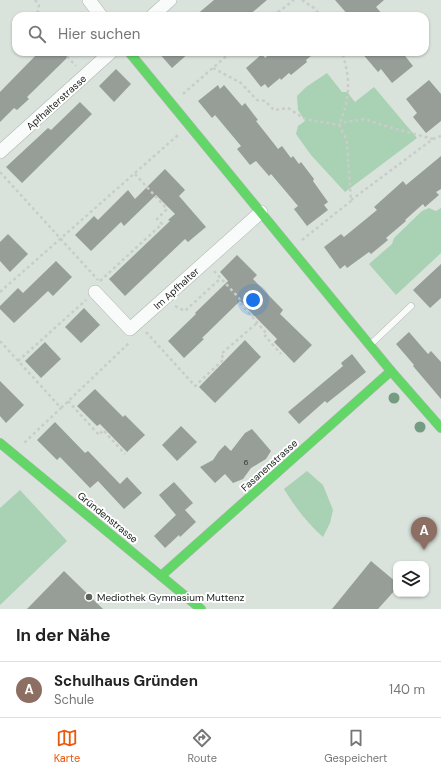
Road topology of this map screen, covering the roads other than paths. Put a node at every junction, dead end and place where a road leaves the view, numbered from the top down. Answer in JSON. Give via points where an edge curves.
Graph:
{"nodes":[{"id":1,"x":89,"y":0,"type":"edge"},
{"id":2,"x":170,"y":0,"type":"edge"},
{"id":3,"x":98,"y":12,"type":"edge"},
{"id":4,"x":156,"y":12,"type":"edge"},
{"id":5,"x":107,"y":56,"type":"edge"},
{"id":6,"x":132,"y":56,"type":"edge"},
{"id":7,"x":0,"y":152,"type":"edge"},
{"id":8,"x":260,"y":212,"type":"junction"},
{"id":9,"x":97,"y":286,"type":"road end"},
{"id":10,"x":411,"y":306,"type":"dead end"},
{"id":11,"x":370,"y":345,"type":"junction"},
{"id":12,"x":391,"y":371,"type":"junction"},
{"id":13,"x":441,"y":428,"type":"edge"},
{"id":14,"x":0,"y":443,"type":"edge"},
{"id":15,"x":162,"y":576,"type":"junction"},
{"id":16,"x":201,"y":609,"type":"edge"}],
"edges":[{"from":1,"to":3,"type":"street"},
{"from":2,"to":4,"type":"street"},
{"from":5,"to":7,"type":"street","name":"Apfhalterstrasse"},
{"from":6,"to":8,"type":"street"},
{"from":8,"to":9,"type":"street","name":"Im Apfhalter","via":[[134,326]]},
{"from":8,"to":11,"type":"street"},
{"from":10,"to":11,"type":"lane"},
{"from":11,"to":12,"type":"street"},
{"from":12,"to":13,"type":"street"},
{"from":12,"to":15,"type":"street","name":"Fasanenstrasse"},
{"from":14,"to":15,"type":"street","name":"Gründenstrasse"},
{"from":15,"to":16,"type":"street","name":"Gründenstrasse"}]}
